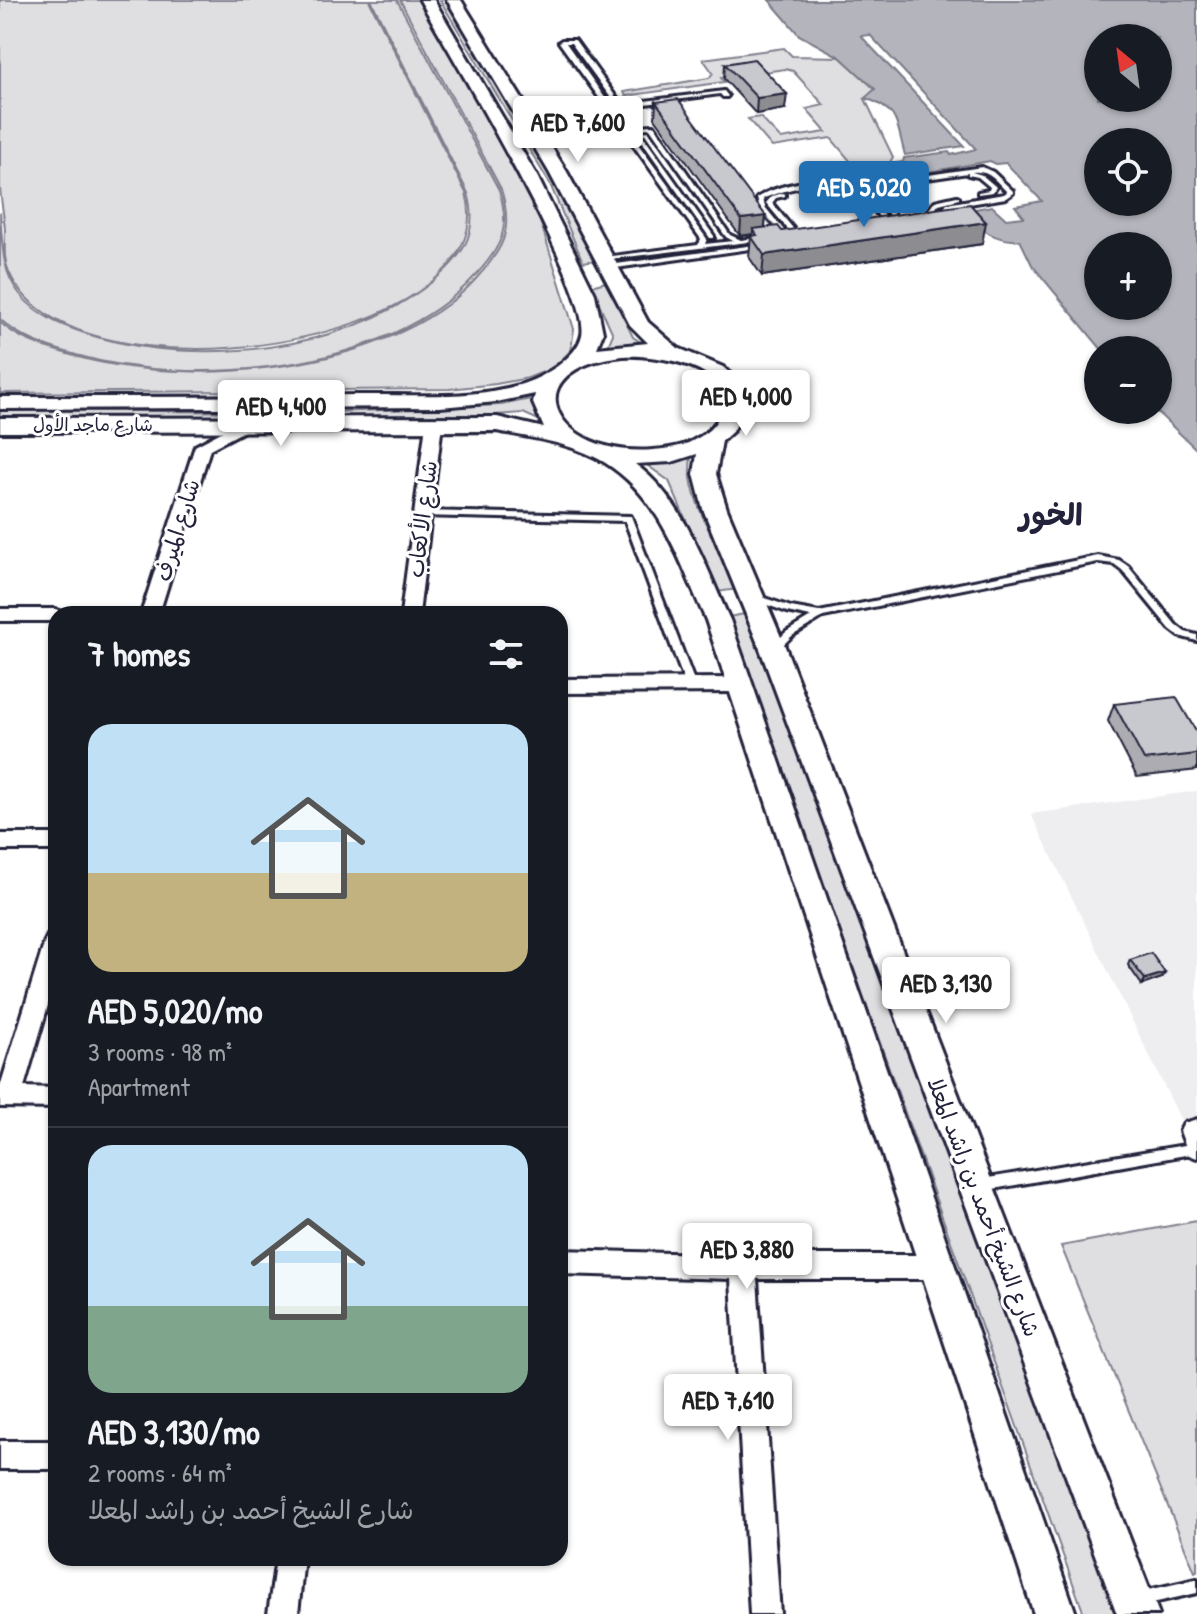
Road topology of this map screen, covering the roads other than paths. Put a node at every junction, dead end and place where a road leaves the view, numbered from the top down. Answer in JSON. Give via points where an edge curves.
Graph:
{"nodes":[{"id":1,"x":427,"y":0,"type":"edge"},
{"id":2,"x":454,"y":0,"type":"edge"},
{"id":3,"x":616,"y":110,"type":"junction"},
{"id":4,"x":629,"y":128,"type":"junction"},
{"id":5,"x":865,"y":188,"type":"junction"},
{"id":6,"x":870,"y":223,"type":"edge"},
{"id":7,"x":891,"y":224,"type":"junction"},
{"id":8,"x":812,"y":235,"type":"edge"},
{"id":9,"x":728,"y":236,"type":"junction"},
{"id":10,"x":798,"y":237,"type":"junction"},
{"id":11,"x":785,"y":239,"type":"junction"},
{"id":12,"x":741,"y":242,"type":"junction"},
{"id":13,"x":771,"y":245,"type":"edge"},
{"id":14,"x":712,"y":246,"type":"junction"},
{"id":15,"x":701,"y":247,"type":"junction"},
{"id":16,"x":607,"y":263,"type":"junction"},
{"id":17,"x":669,"y":351,"type":"junction"},
{"id":18,"x":582,"y":359,"type":"junction"},
{"id":19,"x":551,"y":381,"type":"junction"},
{"id":20,"x":0,"y":403,"type":"edge"},
{"id":21,"x":434,"y":424,"type":"junction"},
{"id":22,"x":0,"y":425,"type":"edge"},
{"id":23,"x":175,"y":425,"type":"junction"},
{"id":24,"x":242,"y":426,"type":"junction"},
{"id":25,"x":567,"y":440,"type":"junction"},
{"id":26,"x":711,"y":440,"type":"junction"},
{"id":27,"x":203,"y":446,"type":"junction"},
{"id":28,"x":609,"y":455,"type":"junction"},
{"id":29,"x":423,"y":514,"type":"junction"},
{"id":30,"x":751,"y":595,"type":"junction"},
{"id":31,"x":153,"y":606,"type":"edge"},
{"id":32,"x":411,"y":606,"type":"edge"},
{"id":33,"x":0,"y":615,"type":"edge"},
{"id":34,"x":48,"y":615,"type":"edge"},
{"id":35,"x":820,"y":615,"type":"junction"},
{"id":36,"x":1197,"y":638,"type":"edge"},
{"id":37,"x":773,"y":649,"type":"junction"},
{"id":38,"x":738,"y":685,"type":"junction"},
{"id":39,"x":568,"y":686,"type":"edge"},
{"id":40,"x":691,"y":686,"type":"junction"},
{"id":41,"x":0,"y":842,"type":"edge"},
{"id":42,"x":48,"y":842,"type":"edge"},
{"id":43,"x":48,"y":966,"type":"edge"},
{"id":44,"x":5,"y":1098,"type":"edge"},
{"id":45,"x":48,"y":1098,"type":"edge"},
{"id":46,"x":1197,"y":1130,"type":"edge"},
{"id":47,"x":1197,"y":1148,"type":"edge"},
{"id":48,"x":977,"y":1186,"type":"junction"},
{"id":49,"x":568,"y":1262,"type":"edge"},
{"id":50,"x":743,"y":1267,"type":"junction"},
{"id":51,"x":935,"y":1267,"type":"junction"},
{"id":52,"x":0,"y":1455,"type":"edge"},
{"id":53,"x":48,"y":1455,"type":"edge"},
{"id":54,"x":289,"y":1566,"type":"edge"},
{"id":55,"x":1197,"y":1586,"type":"edge"},
{"id":56,"x":1135,"y":1607,"type":"edge"},
{"id":57,"x":283,"y":1614,"type":"edge"},
{"id":58,"x":765,"y":1614,"type":"edge"},
{"id":59,"x":1055,"y":1614,"type":"edge"}],
"edges":[{"from":1,"to":18,"type":"main road","via":[[528,176],[585,294],[593,333]]},
{"from":2,"to":16,"type":"main road"},
{"from":3,"to":3,"type":"lane","via":[[573,41],[562,42]]},
{"from":3,"to":3,"type":"lane","via":[[725,96],[722,92]]},
{"from":3,"to":4,"type":"lane"},
{"from":4,"to":9,"type":"lane","via":[[652,126]]},
{"from":4,"to":14,"type":"lane"},
{"from":4,"to":15,"type":"lane","via":[[704,239]]},
{"from":5,"to":7,"type":"lane"},
{"from":5,"to":7,"type":"lane","via":[[973,174],[993,187],[940,201],[927,215]]},
{"from":5,"to":7,"type":"lane","via":[[982,169],[1011,192],[949,205],[936,220]]},
{"from":5,"to":10,"type":"lane","via":[[770,200]]},
{"from":5,"to":11,"type":"lane","via":[[839,181],[764,194],[759,203]]},
{"from":6,"to":7,"type":"lane"},
{"from":8,"to":10,"type":"lane"},
{"from":9,"to":12,"type":"lane"},
{"from":9,"to":14,"type":"lane"},
{"from":10,"to":11,"type":"lane"},
{"from":11,"to":12,"type":"lane"},
{"from":12,"to":14,"type":"lane"},
{"from":13,"to":14,"type":"lane"},
{"from":14,"to":15,"type":"lane"},
{"from":14,"to":16,"type":"lane"},
{"from":15,"to":16,"type":"lane"},
{"from":16,"to":17,"type":"main road","via":[[640,325]]},
{"from":17,"to":18,"type":"main road","via":[[640,348]]},
{"from":17,"to":26,"type":"main road","via":[[717,372],[731,389],[734,407],[728,424]]},
{"from":18,"to":19,"type":"main road"},
{"from":19,"to":20,"type":"main road","name":"شارع ماجد الأول","via":[[490,397]]},
{"from":19,"to":25,"type":"main road","via":[[543,401],[549,421]]},
{"from":21,"to":24,"type":"main road","name":"شارع ماجد الأول"},
{"from":21,"to":25,"type":"main road","name":"شارع ماجد الأول","via":[[497,424]]},
{"from":21,"to":29,"type":"street","name":"شارع الأكعاب"},
{"from":22,"to":23,"type":"main road","name":"شارع ماجد الأول"},
{"from":23,"to":24,"type":"main road","name":"شارع ماجد الأول"},
{"from":23,"to":27,"type":"street"},
{"from":24,"to":27,"type":"street"},
{"from":25,"to":28,"type":"main road"},
{"from":26,"to":28,"type":"main road","via":[[682,453],[646,459]]},
{"from":26,"to":30,"type":"main road","name":"شارع الشيخ أحمد بن راشد المعلا","via":[[705,474]]},
{"from":27,"to":31,"type":"street","name":"شارع الميرف"},
{"from":28,"to":38,"type":"main road","via":[[649,485],[671,518],[718,620]]},
{"from":29,"to":32,"type":"street","name":"شارع الأكعاب"},
{"from":29,"to":40,"type":"lane","via":[[628,518]]},
{"from":30,"to":35,"type":"lane"},
{"from":30,"to":37,"type":"main road","name":"شارع الشيخ أحمد بن راشد المعلا"},
{"from":33,"to":34,"type":"street"},
{"from":35,"to":36,"type":"lane","via":[[1104,559],[1125,568],[1177,631]]},
{"from":35,"to":37,"type":"lane"},
{"from":37,"to":48,"type":"main road","name":"شارع الشيخ أحمد بن راشد المعلا"},
{"from":38,"to":40,"type":"street"},
{"from":38,"to":51,"type":"main road"},
{"from":39,"to":40,"type":"street"},
{"from":41,"to":42,"type":"street"},
{"from":43,"to":44,"type":"street"},
{"from":44,"to":45,"type":"street"},
{"from":46,"to":47,"type":"street","via":[[1192,1131]]},
{"from":47,"to":48,"type":"lane"},
{"from":48,"to":56,"type":"main road","name":"شارع الشيخ أحمد بن راشد المعلا"},
{"from":49,"to":50,"type":"street"},
{"from":50,"to":51,"type":"street"},
{"from":50,"to":58,"type":"street"},
{"from":51,"to":59,"type":"main road"},
{"from":52,"to":53,"type":"street"},
{"from":54,"to":57,"type":"street"},
{"from":55,"to":56,"type":"lane"}]}
